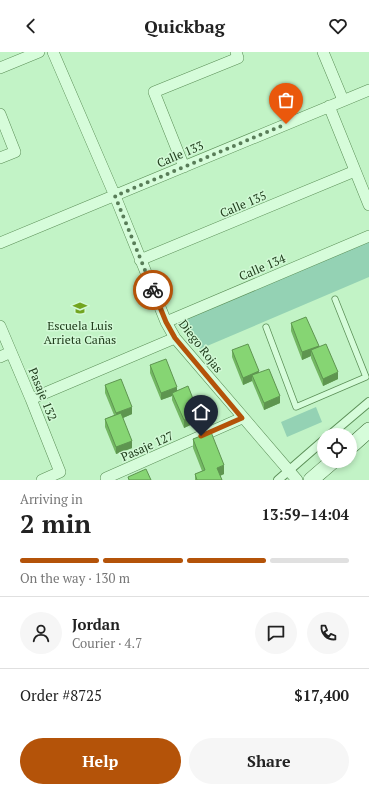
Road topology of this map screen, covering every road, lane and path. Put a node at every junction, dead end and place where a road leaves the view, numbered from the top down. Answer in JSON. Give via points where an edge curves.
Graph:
{"nodes":[{"id":1,"x":39,"y":52,"type":"edge"},
{"id":2,"x":53,"y":52,"type":"edge"},
{"id":3,"x":236,"y":52,"type":"edge"},
{"id":4,"x":323,"y":52,"type":"edge"},
{"id":5,"x":0,"y":68,"type":"edge"},
{"id":6,"x":369,"y":90,"type":"edge"},
{"id":7,"x":343,"y":100,"type":"junction"},
{"id":8,"x":329,"y":106,"type":"junction"},
{"id":9,"x":0,"y":114,"type":"edge"},
{"id":10,"x":0,"y":158,"type":"edge"},
{"id":11,"x":184,"y":166,"type":"junction"},
{"id":12,"x":355,"y":171,"type":"junction"},
{"id":13,"x":115,"y":196,"type":"junction"},
{"id":14,"x":369,"y":205,"type":"edge"},
{"id":15,"x":369,"y":236,"type":"edge"},
{"id":16,"x":0,"y":243,"type":"edge"},
{"id":17,"x":140,"y":260,"type":"junction"},
{"id":18,"x":335,"y":298,"type":"dead end"},
{"id":19,"x":166,"y":322,"type":"junction"},
{"id":20,"x":0,"y":326,"type":"edge"},
{"id":21,"x":266,"y":328,"type":"dead end"},
{"id":22,"x":175,"y":338,"type":"junction"},
{"id":23,"x":12,"y":352,"type":"junction"},
{"id":24,"x":0,"y":357,"type":"edge"},
{"id":25,"x":31,"y":399,"type":"junction"},
{"id":26,"x":369,"y":402,"type":"edge"},
{"id":27,"x":242,"y":418,"type":"junction"},
{"id":28,"x":338,"y":428,"type":"edge"},
{"id":29,"x":369,"y":430,"type":"edge"},
{"id":30,"x":357,"y":441,"type":"edge"},
{"id":31,"x":317,"y":446,"type":"edge"},
{"id":32,"x":325,"y":468,"type":"edge"},
{"id":33,"x":288,"y":471,"type":"junction"},
{"id":34,"x":106,"y":478,"type":"dead end"},
{"id":35,"x":42,"y":480,"type":"edge"},
{"id":36,"x":278,"y":480,"type":"edge"},
{"id":37,"x":297,"y":480,"type":"edge"},
{"id":38,"x":311,"y":480,"type":"edge"}],
"edges":[{"from":1,"to":5,"type":"street"},
{"from":2,"to":13,"type":"street","name":"Diego Rojas"},
{"from":3,"to":11,"type":"street","via":[[238,58],[154,92]]},
{"from":4,"to":7,"type":"street"},
{"from":6,"to":7,"type":"street","name":"Calle 133"},
{"from":7,"to":8,"type":"street","name":"Calle 133"},
{"from":8,"to":11,"type":"street","name":"Calle 133"},
{"from":8,"to":12,"type":"street"},
{"from":9,"to":10,"type":"street","via":[[15,152]]},
{"from":11,"to":13,"type":"street","name":"Calle 133"},
{"from":12,"to":14,"type":"street"},
{"from":12,"to":17,"type":"street","name":"Calle 135"},
{"from":13,"to":16,"type":"street","name":"Calle 133"},
{"from":13,"to":17,"type":"street","name":"Diego Rojas"},
{"from":15,"to":19,"type":"street","name":"Calle 134"},
{"from":17,"to":19,"type":"street","name":"Diego Rojas"},
{"from":18,"to":21,"type":"lane","via":[[366,376],[296,407]]},
{"from":19,"to":22,"type":"street","name":"Diego Rojas"},
{"from":20,"to":23,"type":"street","name":"Pasaje 132"},
{"from":22,"to":25,"type":"street"},
{"from":22,"to":27,"type":"street","name":"Diego Rojas"},
{"from":23,"to":24,"type":"street"},
{"from":23,"to":25,"type":"street","name":"Pasaje 132"},
{"from":25,"to":35,"type":"street","name":"Pasaje 132","via":[[60,472]]},
{"from":26,"to":28,"type":"street"},
{"from":27,"to":33,"type":"street","name":"Diego Rojas"},
{"from":27,"to":34,"type":"street","name":"Pasaje 127"},
{"from":29,"to":30,"type":"main road"},
{"from":31,"to":33,"type":"street"},
{"from":32,"to":38,"type":"main road"},
{"from":33,"to":36,"type":"street"},
{"from":33,"to":37,"type":"street","name":"Diego Rojas"}]}
